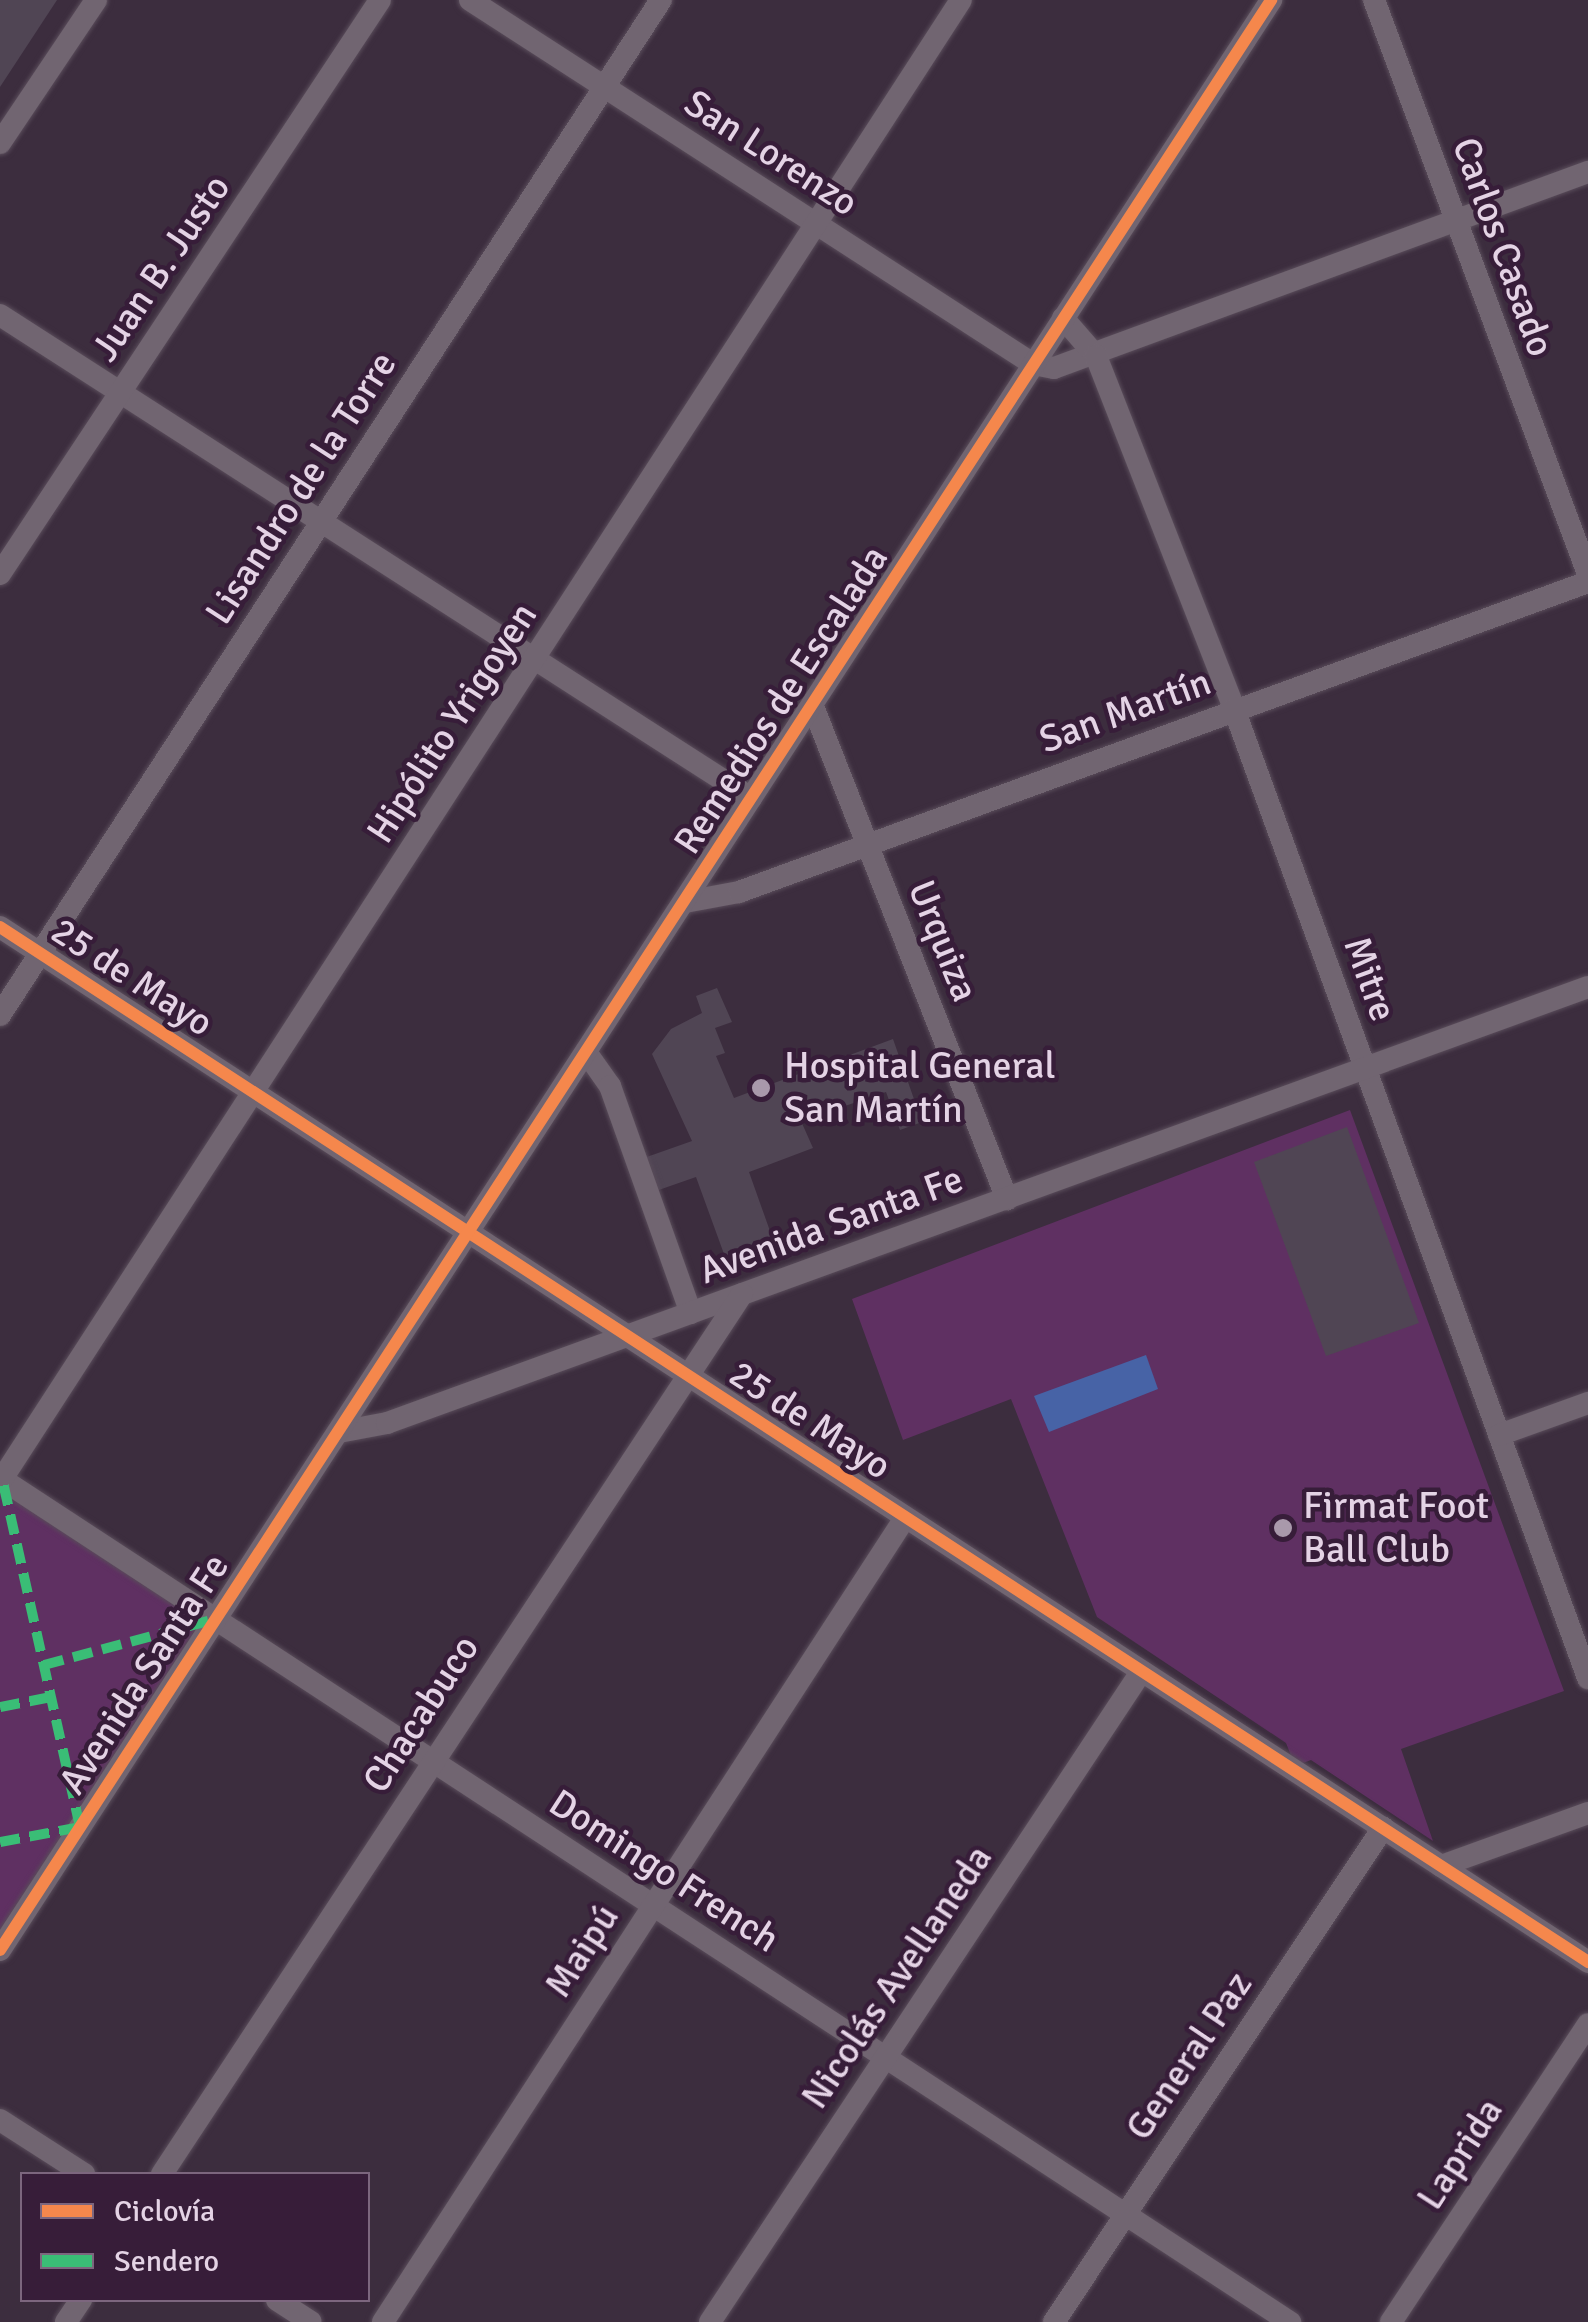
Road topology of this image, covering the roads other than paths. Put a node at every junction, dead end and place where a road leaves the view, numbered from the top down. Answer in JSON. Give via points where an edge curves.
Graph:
{"nodes":[{"id":1,"x":96,"y":0,"type":"edge"},
{"id":2,"x":380,"y":0,"type":"edge"},
{"id":3,"x":470,"y":0,"type":"edge"},
{"id":4,"x":661,"y":0,"type":"edge"},
{"id":5,"x":962,"y":0,"type":"edge"},
{"id":6,"x":1271,"y":0,"type":"edge"},
{"id":7,"x":1374,"y":0,"type":"edge"},
{"id":8,"x":604,"y":87,"type":"junction"},
{"id":9,"x":0,"y":144,"type":"edge"},
{"id":10,"x":1588,"y":172,"type":"edge"},
{"id":11,"x":1456,"y":222,"type":"junction"},
{"id":12,"x":816,"y":224,"type":"junction"},
{"id":13,"x":0,"y":316,"type":"edge"},
{"id":14,"x":1063,"y":318,"type":"junction"},
{"id":15,"x":1096,"y":356,"type":"junction"},
{"id":16,"x":1033,"y":364,"type":"junction"},
{"id":17,"x":120,"y":392,"type":"junction"},
{"id":18,"x":322,"y":522,"type":"junction"},
{"id":19,"x":0,"y":574,"type":"edge"},
{"id":20,"x":1588,"y":574,"type":"edge"},
{"id":21,"x":1588,"y":582,"type":"edge"},
{"id":22,"x":535,"y":659,"type":"junction"},
{"id":23,"x":814,"y":709,"type":"junction"},
{"id":24,"x":1234,"y":709,"type":"junction"},
{"id":25,"x":751,"y":798,"type":"junction"},
{"id":26,"x":865,"y":841,"type":"junction"},
{"id":27,"x":685,"y":902,"type":"junction"},
{"id":28,"x":0,"y":927,"type":"edge"},
{"id":29,"x":40,"y":954,"type":"junction"},
{"id":30,"x":1588,"y":987,"type":"edge"},
{"id":31,"x":0,"y":1014,"type":"edge"},
{"id":32,"x":586,"y":1052,"type":"junction"},
{"id":33,"x":1366,"y":1068,"type":"junction"},
{"id":34,"x":254,"y":1093,"type":"junction"},
{"id":35,"x":1007,"y":1199,"type":"junction"},
{"id":36,"x":467,"y":1234,"type":"junction"},
{"id":37,"x":742,"y":1294,"type":"junction"},
{"id":38,"x":690,"y":1313,"type":"junction"},
{"id":39,"x":626,"y":1336,"type":"junction"},
{"id":40,"x":685,"y":1374,"type":"junction"},
{"id":41,"x":1588,"y":1403,"type":"edge"},
{"id":42,"x":339,"y":1432,"type":"junction"},
{"id":43,"x":1499,"y":1436,"type":"junction"},
{"id":44,"x":1,"y":1480,"type":"edge"},
{"id":45,"x":905,"y":1518,"type":"junction"},
{"id":46,"x":216,"y":1619,"type":"junction"},
{"id":47,"x":1141,"y":1672,"type":"junction"},
{"id":48,"x":1588,"y":1678,"type":"edge"},
{"id":49,"x":432,"y":1761,"type":"junction"},
{"id":50,"x":1588,"y":1812,"type":"edge"},
{"id":51,"x":1382,"y":1828,"type":"junction"},
{"id":52,"x":1441,"y":1866,"type":"junction"},
{"id":53,"x":654,"y":1906,"type":"junction"},
{"id":54,"x":0,"y":1950,"type":"edge"},
{"id":55,"x":1588,"y":1962,"type":"edge"},
{"id":56,"x":1588,"y":2024,"type":"edge"},
{"id":57,"x":886,"y":2058,"type":"junction"},
{"id":58,"x":0,"y":2120,"type":"edge"},
{"id":59,"x":81,"y":2172,"type":"edge"},
{"id":60,"x":163,"y":2172,"type":"edge"},
{"id":61,"x":1125,"y":2214,"type":"junction"},
{"id":62,"x":279,"y":2302,"type":"edge"},
{"id":63,"x":311,"y":2322,"type":"edge"},
{"id":64,"x":383,"y":2322,"type":"edge"},
{"id":65,"x":710,"y":2322,"type":"edge"},
{"id":66,"x":1054,"y":2322,"type":"edge"},
{"id":67,"x":1290,"y":2322,"type":"edge"},
{"id":68,"x":1391,"y":2322,"type":"edge"}],
"edges":[{"from":1,"to":9,"type":"street"},
{"from":2,"to":17,"type":"street","name":"Juan B. Justo"},
{"from":3,"to":8,"type":"street","name":"San Lorenzo"},
{"from":4,"to":8,"type":"street","name":"Lisandro de la Torre"},
{"from":5,"to":12,"type":"street","name":"Hipólito Yrigoyen"},
{"from":6,"to":14,"type":"street","name":"Remedios de Escalada"},
{"from":7,"to":11,"type":"street","name":"Carlos Casado"},
{"from":8,"to":12,"type":"street","name":"San Lorenzo"},
{"from":8,"to":18,"type":"street","name":"Lisandro de la Torre"},
{"from":10,"to":11,"type":"street"},
{"from":11,"to":15,"type":"street"},
{"from":11,"to":20,"type":"street","name":"Carlos Casado"},
{"from":12,"to":16,"type":"street","name":"San Lorenzo"},
{"from":12,"to":22,"type":"street","name":"Hipólito Yrigoyen"},
{"from":13,"to":17,"type":"street"},
{"from":14,"to":15,"type":"street","name":"Mitre"},
{"from":14,"to":16,"type":"street","name":"Remedios de Escalada"},
{"from":15,"to":16,"type":"street"},
{"from":15,"to":24,"type":"street","name":"Mitre"},
{"from":16,"to":23,"type":"street","name":"Remedios de Escalada"},
{"from":17,"to":18,"type":"street"},
{"from":17,"to":19,"type":"street","name":"Juan B. Justo"},
{"from":18,"to":22,"type":"street"},
{"from":18,"to":29,"type":"street","name":"Lisandro de la Torre"},
{"from":21,"to":24,"type":"street","name":"San Martín"},
{"from":22,"to":25,"type":"street"},
{"from":22,"to":34,"type":"street","name":"Hipólito Yrigoyen"},
{"from":23,"to":25,"type":"street","name":"Remedios de Escalada"},
{"from":23,"to":26,"type":"street","name":"Urquiza"},
{"from":24,"to":26,"type":"street","name":"San Martín"},
{"from":24,"to":33,"type":"street","name":"Mitre"},
{"from":25,"to":27,"type":"street","name":"Remedios de Escalada"},
{"from":26,"to":27,"type":"street","name":"San Martín","via":[[739,892]]},
{"from":26,"to":35,"type":"street","name":"Urquiza"},
{"from":27,"to":32,"type":"street","name":"Remedios de Escalada"},
{"from":28,"to":29,"type":"street","name":"25 de Mayo"},
{"from":29,"to":31,"type":"street","name":"Lisandro de la Torre"},
{"from":29,"to":34,"type":"street","name":"25 de Mayo"},
{"from":30,"to":33,"type":"street","name":"Avenida Santa Fe"},
{"from":32,"to":36,"type":"street","name":"Remedios de Escalada"},
{"from":32,"to":38,"type":"street","via":[[610,1086]]},
{"from":33,"to":35,"type":"street","name":"Avenida Santa Fe"},
{"from":33,"to":43,"type":"street","name":"Mitre"},
{"from":34,"to":36,"type":"street","name":"25 de Mayo"},
{"from":34,"to":44,"type":"street","name":"Hipólito Yrigoyen"},
{"from":35,"to":37,"type":"street","name":"Avenida Santa Fe"},
{"from":36,"to":39,"type":"street","name":"25 de Mayo"},
{"from":36,"to":42,"type":"street","name":"Remedios de Escalada"},
{"from":37,"to":38,"type":"street","name":"Avenida Santa Fe"},
{"from":37,"to":40,"type":"street","name":"Chacabuco"},
{"from":38,"to":39,"type":"street","name":"Avenida Santa Fe"},
{"from":39,"to":40,"type":"street","name":"25 de Mayo"},
{"from":39,"to":42,"type":"street","name":"Avenida Santa Fe"},
{"from":40,"to":45,"type":"street","name":"25 de Mayo"},
{"from":40,"to":49,"type":"street","name":"Chacabuco"},
{"from":41,"to":43,"type":"street"},
{"from":42,"to":46,"type":"street","name":"Avenida Santa Fe"},
{"from":43,"to":48,"type":"street","name":"Mitre"},
{"from":44,"to":46,"type":"street","name":"Domingo French"},
{"from":45,"to":47,"type":"street","name":"25 de Mayo"},
{"from":45,"to":53,"type":"street","name":"Maipú"},
{"from":46,"to":49,"type":"street","name":"Domingo French"},
{"from":46,"to":54,"type":"street","name":"Avenida Santa Fe"},
{"from":47,"to":51,"type":"street","name":"25 de Mayo"},
{"from":47,"to":57,"type":"street","name":"Nicolás Avellaneda"},
{"from":49,"to":53,"type":"street","name":"Domingo French"},
{"from":49,"to":60,"type":"street","name":"Chacabuco"},
{"from":50,"to":52,"type":"street"},
{"from":51,"to":52,"type":"street","name":"25 de Mayo"},
{"from":51,"to":61,"type":"street","name":"General Paz"},
{"from":52,"to":55,"type":"street","name":"25 de Mayo"},
{"from":53,"to":57,"type":"street","name":"Domingo French"},
{"from":53,"to":64,"type":"street","name":"Maipú"},
{"from":56,"to":68,"type":"street","name":"Laprida"},
{"from":57,"to":61,"type":"street","name":"Domingo French"},
{"from":57,"to":65,"type":"street","name":"Nicolás Avellaneda"},
{"from":58,"to":59,"type":"street"},
{"from":61,"to":66,"type":"street","name":"General Paz"},
{"from":61,"to":67,"type":"street","name":"Domingo French"},
{"from":62,"to":63,"type":"street"}]}
